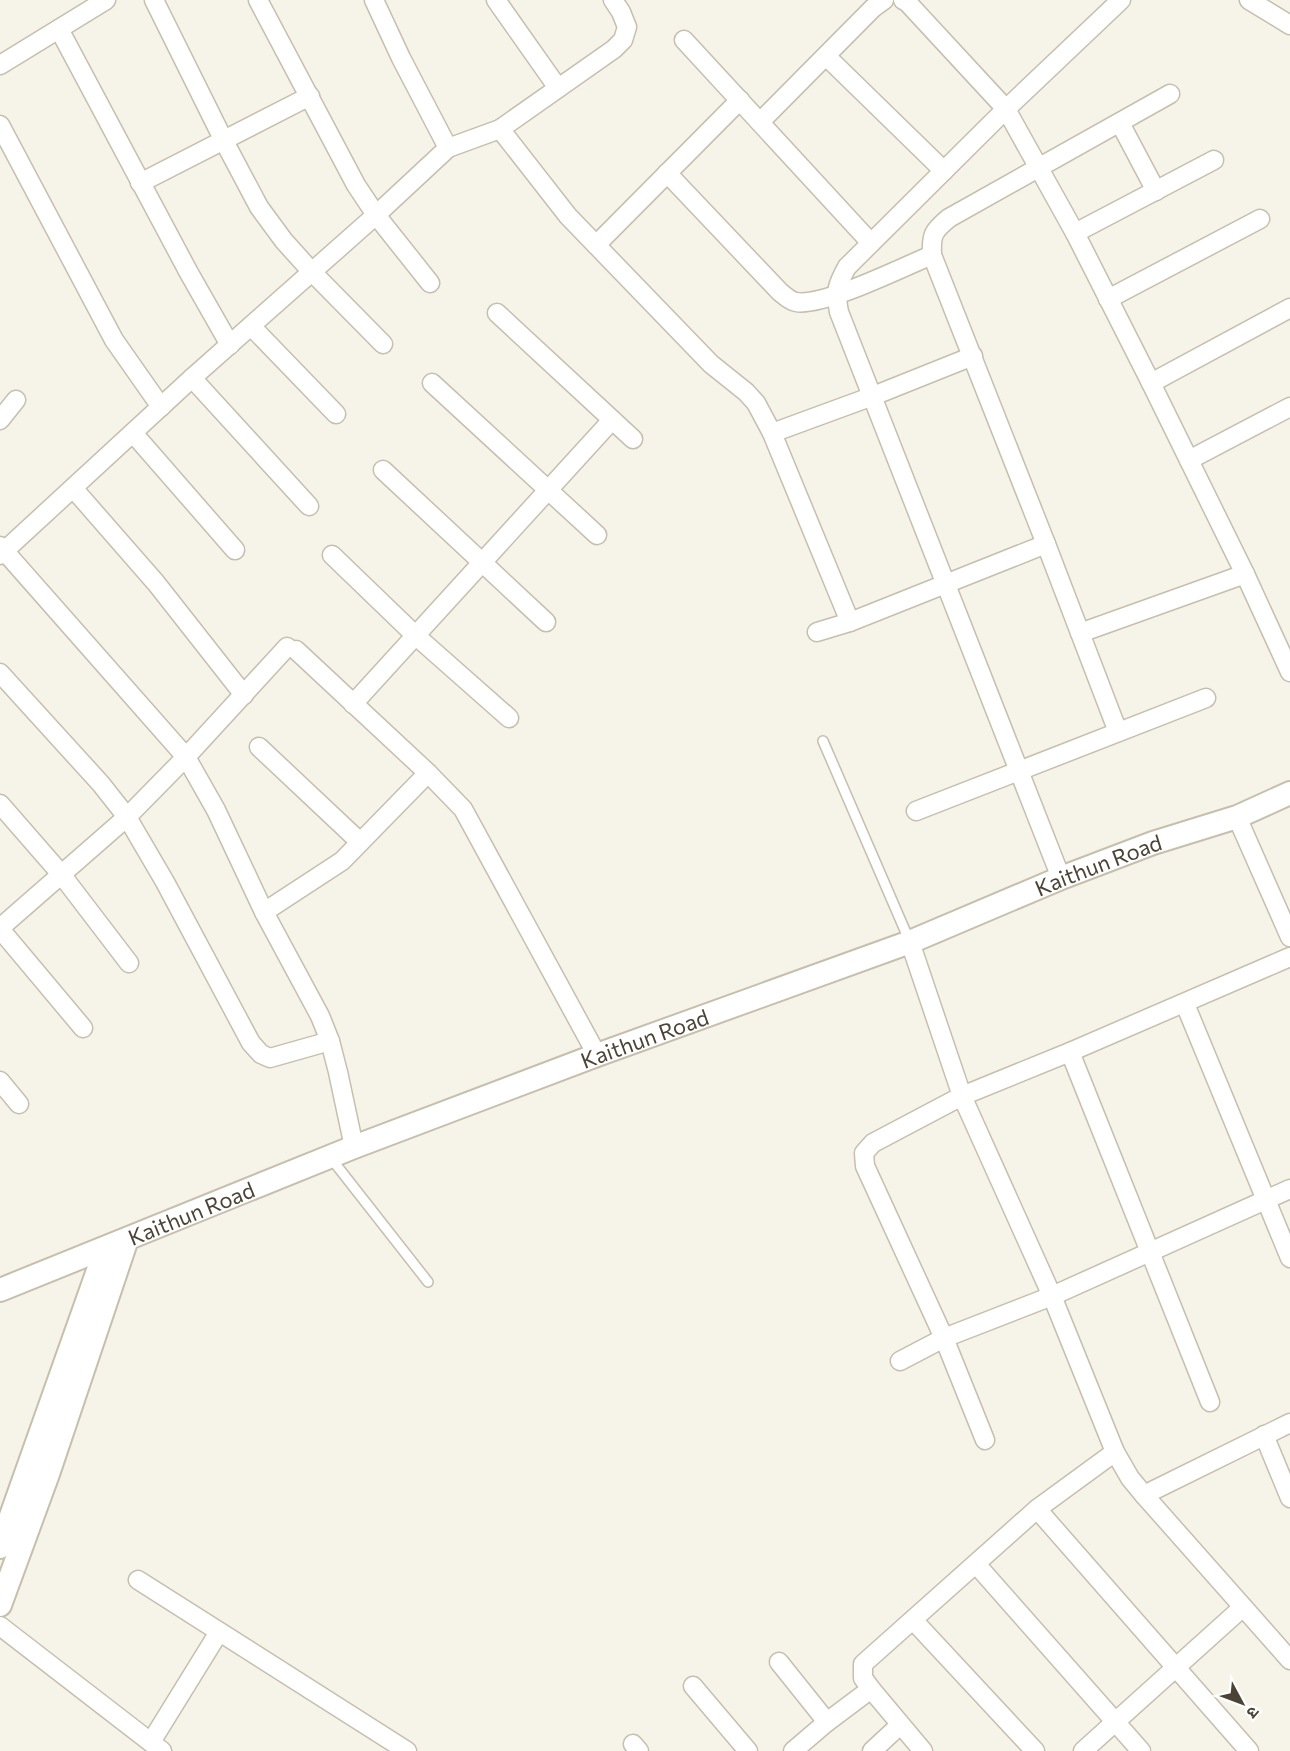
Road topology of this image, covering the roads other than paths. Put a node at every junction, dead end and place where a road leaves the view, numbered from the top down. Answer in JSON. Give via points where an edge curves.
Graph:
{"nodes":[{"id":1,"x":106,"y":0,"type":"edge"},
{"id":2,"x":154,"y":0,"type":"edge"},
{"id":3,"x":258,"y":0,"type":"edge"},
{"id":4,"x":374,"y":0,"type":"edge"},
{"id":5,"x":496,"y":0,"type":"edge"},
{"id":6,"x":613,"y":0,"type":"edge"},
{"id":7,"x":884,"y":0,"type":"edge"},
{"id":8,"x":903,"y":0,"type":"edge"},
{"id":9,"x":1122,"y":0,"type":"edge"},
{"id":10,"x":1249,"y":0,"type":"edge"},
{"id":11,"x":76,"y":8,"type":"edge"},
{"id":12,"x":1290,"y":25,"type":"edge"},
{"id":13,"x":59,"y":29,"type":"junction"},
{"id":14,"x":684,"y":40,"type":"dead end"},
{"id":15,"x":826,"y":56,"type":"junction"},
{"id":16,"x":0,"y":65,"type":"edge"},
{"id":17,"x":558,"y":88,"type":"junction"},
{"id":18,"x":1170,"y":94,"type":"dead end"},
{"id":19,"x":310,"y":96,"type":"junction"},
{"id":20,"x":740,"y":100,"type":"junction"},
{"id":21,"x":1006,"y":109,"type":"junction"},
{"id":22,"x":760,"y":122,"type":"junction"},
{"id":23,"x":1120,"y":123,"type":"junction"},
{"id":24,"x":0,"y":125,"type":"edge"},
{"id":25,"x":500,"y":129,"type":"junction"},
{"id":26,"x":224,"y":141,"type":"junction"},
{"id":27,"x":448,"y":148,"type":"junction"},
{"id":28,"x":1214,"y":160,"type":"dead end"},
{"id":29,"x":1039,"y":169,"type":"junction"},
{"id":30,"x":944,"y":171,"type":"junction"},
{"id":31,"x":668,"y":173,"type":"junction"},
{"id":32,"x":140,"y":183,"type":"junction"},
{"id":33,"x":1156,"y":191,"type":"junction"},
{"id":34,"x":376,"y":215,"type":"junction"},
{"id":35,"x":1260,"y":219,"type":"dead end"},
{"id":36,"x":1075,"y":233,"type":"junction"},
{"id":37,"x":871,"y":243,"type":"junction"},
{"id":38,"x":596,"y":245,"type":"junction"},
{"id":39,"x":932,"y":255,"type":"junction"},
{"id":40,"x":312,"y":272,"type":"junction"},
{"id":41,"x":430,"y":283,"type":"dead end"},
{"id":42,"x":836,"y":296,"type":"junction"},
{"id":43,"x":1108,"y":299,"type":"junction"},
{"id":44,"x":1290,"y":308,"type":"edge"},
{"id":45,"x":497,"y":313,"type":"dead end"},
{"id":46,"x":251,"y":326,"type":"junction"},
{"id":47,"x":383,"y":344,"type":"dead end"},
{"id":48,"x":230,"y":345,"type":"junction"},
{"id":49,"x":973,"y":356,"type":"junction"},
{"id":50,"x":192,"y":378,"type":"junction"},
{"id":51,"x":432,"y":383,"type":"dead end"},
{"id":52,"x":1151,"y":383,"type":"junction"},
{"id":53,"x":873,"y":396,"type":"junction"},
{"id":54,"x":16,"y":400,"type":"dead end"},
{"id":55,"x":161,"y":407,"type":"junction"},
{"id":56,"x":1290,"y":407,"type":"edge"},
{"id":57,"x":336,"y":414,"type":"dead end"},
{"id":58,"x":0,"y":420,"type":"edge"},
{"id":59,"x":612,"y":420,"type":"junction"},
{"id":60,"x":772,"y":433,"type":"junction"},
{"id":61,"x":133,"y":434,"type":"junction"},
{"id":62,"x":633,"y":439,"type":"dead end"},
{"id":63,"x":1189,"y":460,"type":"junction"},
{"id":64,"x":383,"y":470,"type":"dead end"},
{"id":65,"x":73,"y":488,"type":"junction"},
{"id":66,"x":548,"y":490,"type":"junction"},
{"id":67,"x":309,"y":506,"type":"dead end"},
{"id":68,"x":597,"y":535,"type":"dead end"},
{"id":69,"x":1046,"y":544,"type":"junction"},
{"id":70,"x":2,"y":550,"type":"edge"},
{"id":71,"x":235,"y":550,"type":"dead end"},
{"id":72,"x":332,"y":555,"type":"dead end"},
{"id":73,"x":481,"y":563,"type":"junction"},
{"id":74,"x":1245,"y":574,"type":"junction"},
{"id":75,"x":946,"y":584,"type":"junction"},
{"id":76,"x":546,"y":622,"type":"dead end"},
{"id":77,"x":850,"y":622,"type":"junction"},
{"id":78,"x":817,"y":632,"type":"dead end"},
{"id":79,"x":1080,"y":633,"type":"junction"},
{"id":80,"x":416,"y":635,"type":"junction"},
{"id":81,"x":1284,"y":641,"type":"edge"},
{"id":82,"x":1290,"y":672,"type":"edge"},
{"id":83,"x":0,"y":673,"type":"edge"},
{"id":84,"x":244,"y":695,"type":"junction"},
{"id":85,"x":1206,"y":698,"type":"dead end"},
{"id":86,"x":353,"y":704,"type":"junction"},
{"id":87,"x":509,"y":718,"type":"dead end"},
{"id":88,"x":1118,"y":732,"type":"junction"},
{"id":89,"x":823,"y":741,"type":"dead end"},
{"id":90,"x":259,"y":747,"type":"dead end"},
{"id":91,"x":186,"y":757,"type":"junction"},
{"id":92,"x":1019,"y":771,"type":"junction"},
{"id":93,"x":428,"y":773,"type":"junction"},
{"id":94,"x":1290,"y":794,"type":"edge"},
{"id":95,"x":0,"y":804,"type":"edge"},
{"id":96,"x":916,"y":811,"type":"dead end"},
{"id":97,"x":127,"y":817,"type":"junction"},
{"id":98,"x":1237,"y":817,"type":"junction"},
{"id":99,"x":360,"y":842,"type":"junction"},
{"id":100,"x":61,"y":874,"type":"junction"},
{"id":101,"x":1061,"y":878,"type":"junction"},
{"id":102,"x":264,"y":912,"type":"junction"},
{"id":103,"x":0,"y":928,"type":"edge"},
{"id":104,"x":1290,"y":937,"type":"edge"},
{"id":105,"x":910,"y":942,"type":"junction"},
{"id":106,"x":1290,"y":957,"type":"edge"},
{"id":107,"x":129,"y":963,"type":"dead end"},
{"id":108,"x":1185,"y":1004,"type":"junction"},
{"id":109,"x":83,"y":1028,"type":"dead end"},
{"id":110,"x":330,"y":1041,"type":"junction"},
{"id":111,"x":1070,"y":1052,"type":"junction"},
{"id":112,"x":597,"y":1055,"type":"junction"},
{"id":113,"x":0,"y":1082,"type":"edge"},
{"id":114,"x":962,"y":1096,"type":"junction"},
{"id":115,"x":19,"y":1104,"type":"dead end"},
{"id":116,"x":354,"y":1147,"type":"junction"},
{"id":117,"x":330,"y":1157,"type":"junction"},
{"id":118,"x":1290,"y":1189,"type":"edge"},
{"id":119,"x":1266,"y":1199,"type":"junction"},
{"id":120,"x":127,"y":1239,"type":"junction"},
{"id":121,"x":106,"y":1248,"type":"junction"},
{"id":122,"x":1149,"y":1251,"type":"junction"},
{"id":123,"x":1290,"y":1258,"type":"edge"},
{"id":124,"x":428,"y":1282,"type":"dead end"},
{"id":125,"x":0,"y":1290,"type":"edge"},
{"id":126,"x":1052,"y":1296,"type":"junction"},
{"id":127,"x":944,"y":1338,"type":"junction"},
{"id":128,"x":900,"y":1361,"type":"dead end"},
{"id":129,"x":1210,"y":1402,"type":"dead end"},
{"id":130,"x":1290,"y":1423,"type":"edge"},
{"id":131,"x":1264,"y":1435,"type":"junction"},
{"id":132,"x":985,"y":1440,"type":"dead end"},
{"id":133,"x":1115,"y":1452,"type":"junction"},
{"id":134,"x":1144,"y":1495,"type":"junction"},
{"id":135,"x":1290,"y":1498,"type":"edge"},
{"id":136,"x":1037,"y":1509,"type":"junction"},
{"id":137,"x":0,"y":1547,"type":"edge"},
{"id":138,"x":976,"y":1564,"type":"junction"},
{"id":139,"x":138,"y":1580,"type":"dead end"},
{"id":140,"x":0,"y":1605,"type":"edge"},
{"id":141,"x":1243,"y":1607,"type":"junction"},
{"id":142,"x":913,"y":1620,"type":"junction"},
{"id":143,"x":0,"y":1626,"type":"edge"},
{"id":144,"x":219,"y":1632,"type":"junction"},
{"id":145,"x":1290,"y":1660,"type":"edge"},
{"id":146,"x":779,"y":1662,"type":"dead end"},
{"id":147,"x":1176,"y":1667,"type":"junction"},
{"id":148,"x":693,"y":1686,"type":"dead end"},
{"id":149,"x":871,"y":1689,"type":"junction"},
{"id":150,"x":827,"y":1722,"type":"junction"},
{"id":151,"x":1116,"y":1722,"type":"junction"},
{"id":152,"x":900,"y":1725,"type":"junction"},
{"id":153,"x":157,"y":1747,"type":"edge"},
{"id":154,"x":407,"y":1751,"type":"edge"},
{"id":155,"x":748,"y":1751,"type":"edge"},
{"id":156,"x":793,"y":1751,"type":"edge"},
{"id":157,"x":872,"y":1751,"type":"edge"},
{"id":158,"x":923,"y":1751,"type":"edge"},
{"id":159,"x":1035,"y":1751,"type":"edge"},
{"id":160,"x":1083,"y":1751,"type":"edge"},
{"id":161,"x":1141,"y":1751,"type":"edge"},
{"id":162,"x":1248,"y":1751,"type":"edge"}],
"edges":[{"from":1,"to":11,"type":"street"},
{"from":2,"to":26,"type":"street"},
{"from":3,"to":19,"type":"street"},
{"from":4,"to":27,"type":"street"},
{"from":5,"to":17,"type":"street"},
{"from":6,"to":17,"type":"street","via":[[627,27],[623,40]]},
{"from":7,"to":15,"type":"street"},
{"from":8,"to":21,"type":"street"},
{"from":9,"to":21,"type":"street"},
{"from":10,"to":12,"type":"street"},
{"from":11,"to":13,"type":"street"},
{"from":13,"to":16,"type":"street"},
{"from":13,"to":32,"type":"street"},
{"from":14,"to":20,"type":"street"},
{"from":15,"to":22,"type":"street"},
{"from":15,"to":30,"type":"street"},
{"from":17,"to":25,"type":"street"},
{"from":18,"to":23,"type":"street"},
{"from":19,"to":26,"type":"street"},
{"from":19,"to":34,"type":"street"},
{"from":20,"to":22,"type":"street"},
{"from":20,"to":31,"type":"street"},
{"from":21,"to":29,"type":"street"},
{"from":21,"to":30,"type":"street"},
{"from":22,"to":37,"type":"street"},
{"from":23,"to":29,"type":"street"},
{"from":23,"to":33,"type":"street"},
{"from":24,"to":55,"type":"street","via":[[114,340]]},
{"from":25,"to":27,"type":"street"},
{"from":25,"to":38,"type":"street","via":[[568,216]]},
{"from":26,"to":32,"type":"street"},
{"from":26,"to":40,"type":"street","via":[[259,207]]},
{"from":27,"to":34,"type":"street"},
{"from":28,"to":33,"type":"street"},
{"from":29,"to":36,"type":"street"},
{"from":29,"to":39,"type":"street","via":[[935,229]]},
{"from":30,"to":37,"type":"street"},
{"from":31,"to":38,"type":"street"},
{"from":31,"to":42,"type":"street","via":[[793,302]]},
{"from":32,"to":48,"type":"street"},
{"from":33,"to":36,"type":"street"},
{"from":34,"to":40,"type":"street"},
{"from":34,"to":41,"type":"street"},
{"from":35,"to":43,"type":"street"},
{"from":36,"to":43,"type":"street"},
{"from":37,"to":42,"type":"street","via":[[848,267],[838,283]]},
{"from":38,"to":60,"type":"street","via":[[711,364],[746,392]]},
{"from":39,"to":42,"type":"street"},
{"from":39,"to":49,"type":"street"},
{"from":40,"to":46,"type":"street"},
{"from":40,"to":47,"type":"street"},
{"from":42,"to":53,"type":"street"},
{"from":43,"to":52,"type":"street"},
{"from":44,"to":52,"type":"street"},
{"from":45,"to":59,"type":"street"},
{"from":46,"to":48,"type":"street"},
{"from":46,"to":57,"type":"street"},
{"from":48,"to":50,"type":"street"},
{"from":49,"to":53,"type":"street"},
{"from":49,"to":69,"type":"street"},
{"from":50,"to":55,"type":"street"},
{"from":50,"to":67,"type":"street"},
{"from":51,"to":66,"type":"street"},
{"from":52,"to":63,"type":"street"},
{"from":53,"to":60,"type":"street"},
{"from":53,"to":75,"type":"street"},
{"from":54,"to":58,"type":"street"},
{"from":55,"to":61,"type":"street"},
{"from":56,"to":63,"type":"street"},
{"from":59,"to":62,"type":"street"},
{"from":59,"to":66,"type":"street"},
{"from":60,"to":77,"type":"street"},
{"from":61,"to":65,"type":"street"},
{"from":61,"to":71,"type":"street"},
{"from":63,"to":74,"type":"street"},
{"from":64,"to":73,"type":"street"},
{"from":65,"to":70,"type":"street"},
{"from":65,"to":84,"type":"street","via":[[156,583]]},
{"from":66,"to":68,"type":"street"},
{"from":66,"to":73,"type":"street"},
{"from":69,"to":75,"type":"street"},
{"from":69,"to":79,"type":"street"},
{"from":70,"to":91,"type":"street"},
{"from":72,"to":80,"type":"street"},
{"from":73,"to":76,"type":"street"},
{"from":73,"to":80,"type":"street"},
{"from":74,"to":79,"type":"street"},
{"from":74,"to":81,"type":"street"},
{"from":75,"to":77,"type":"street"},
{"from":75,"to":92,"type":"street"},
{"from":77,"to":78,"type":"street"},
{"from":79,"to":88,"type":"street"},
{"from":80,"to":86,"type":"street"},
{"from":80,"to":87,"type":"street"},
{"from":81,"to":82,"type":"street"},
{"from":83,"to":97,"type":"street"},
{"from":84,"to":86,"type":"street","via":[[292,649]]},
{"from":84,"to":91,"type":"street"},
{"from":85,"to":88,"type":"street"},
{"from":86,"to":93,"type":"street"},
{"from":88,"to":92,"type":"street"},
{"from":89,"to":105,"type":"lane"},
{"from":90,"to":99,"type":"street"},
{"from":91,"to":97,"type":"street"},
{"from":91,"to":102,"type":"street"},
{"from":92,"to":96,"type":"street"},
{"from":92,"to":101,"type":"street"},
{"from":93,"to":99,"type":"street"},
{"from":93,"to":112,"type":"street","via":[[463,809]]},
{"from":94,"to":98,"type":"street","name":"Kaithun Road"},
{"from":95,"to":100,"type":"street"},
{"from":97,"to":100,"type":"street"},
{"from":97,"to":110,"type":"street","via":[[251,1044],[270,1058]]},
{"from":98,"to":101,"type":"street","name":"Kaithun Road"},
{"from":98,"to":104,"type":"street"},
{"from":99,"to":102,"type":"street","via":[[342,861]]},
{"from":100,"to":103,"type":"street"},
{"from":100,"to":107,"type":"street"},
{"from":101,"to":105,"type":"street","name":"Kaithun Road"},
{"from":102,"to":110,"type":"street"},
{"from":103,"to":109,"type":"street"},
{"from":105,"to":112,"type":"street","name":"Kaithun Road"},
{"from":105,"to":114,"type":"street"},
{"from":106,"to":108,"type":"street"},
{"from":108,"to":111,"type":"street"},
{"from":108,"to":119,"type":"street"},
{"from":110,"to":116,"type":"street"},
{"from":111,"to":114,"type":"street"},
{"from":111,"to":122,"type":"street"},
{"from":112,"to":116,"type":"street","name":"Kaithun Road"},
{"from":113,"to":115,"type":"street"},
{"from":114,"to":126,"type":"street"},
{"from":114,"to":127,"type":"street","via":[[873,1143],[864,1153],[865,1167]]},
{"from":116,"to":117,"type":"street","name":"Kaithun Road"},
{"from":117,"to":120,"type":"street","name":"Kaithun Road"},
{"from":117,"to":124,"type":"lane"},
{"from":118,"to":119,"type":"street"},
{"from":119,"to":122,"type":"street"},
{"from":119,"to":123,"type":"street"},
{"from":120,"to":121,"type":"street","name":"Kaithun Road"},
{"from":120,"to":140,"type":"street"},
{"from":121,"to":125,"type":"street","name":"Kaithun Road"},
{"from":121,"to":137,"type":"street"},
{"from":122,"to":126,"type":"street"},
{"from":122,"to":129,"type":"street"},
{"from":126,"to":127,"type":"street"},
{"from":126,"to":133,"type":"street"},
{"from":127,"to":128,"type":"street"},
{"from":127,"to":132,"type":"street"},
{"from":130,"to":131,"type":"street"},
{"from":131,"to":134,"type":"street"},
{"from":131,"to":135,"type":"street"},
{"from":133,"to":134,"type":"street"},
{"from":133,"to":136,"type":"street"},
{"from":134,"to":141,"type":"street"},
{"from":136,"to":138,"type":"street"},
{"from":136,"to":147,"type":"street"},
{"from":138,"to":142,"type":"street"},
{"from":138,"to":151,"type":"street"},
{"from":139,"to":144,"type":"street"},
{"from":141,"to":145,"type":"street"},
{"from":141,"to":147,"type":"street"},
{"from":142,"to":149,"type":"street","via":[[863,1664],[863,1678]]},
{"from":142,"to":159,"type":"street"},
{"from":143,"to":153,"type":"street"},
{"from":144,"to":153,"type":"street"},
{"from":144,"to":154,"type":"street"},
{"from":146,"to":150,"type":"street"},
{"from":147,"to":151,"type":"street"},
{"from":147,"to":162,"type":"street"},
{"from":148,"to":155,"type":"street"},
{"from":149,"to":150,"type":"street"},
{"from":149,"to":152,"type":"street"},
{"from":150,"to":156,"type":"street"},
{"from":151,"to":160,"type":"street"},
{"from":151,"to":161,"type":"street"},
{"from":152,"to":157,"type":"street"},
{"from":152,"to":158,"type":"street"}]}
